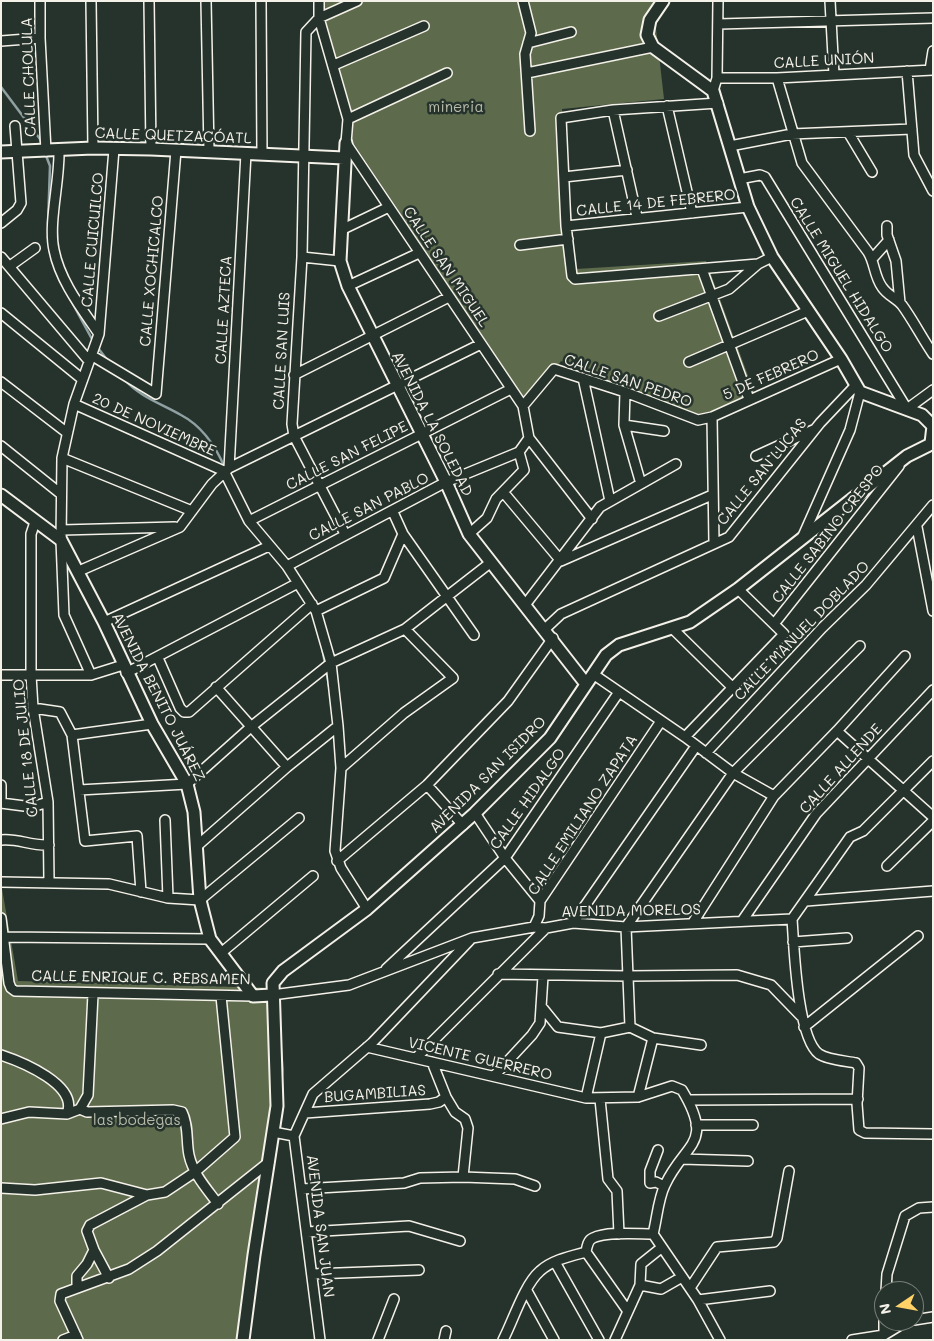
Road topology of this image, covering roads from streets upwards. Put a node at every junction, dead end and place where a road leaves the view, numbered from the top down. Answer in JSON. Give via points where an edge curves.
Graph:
{"nodes":[{"id":1,"x":40,"y":1,"type":"edge"},
{"id":2,"x":91,"y":1,"type":"edge"},
{"id":3,"x":149,"y":1,"type":"edge"},
{"id":4,"x":206,"y":1,"type":"edge"},
{"id":5,"x":261,"y":1,"type":"edge"},
{"id":6,"x":319,"y":1,"type":"edge"},
{"id":7,"x":357,"y":1,"type":"edge"},
{"id":8,"x":523,"y":1,"type":"edge"},
{"id":9,"x":663,"y":1,"type":"edge"},
{"id":10,"x":718,"y":1,"type":"edge"},
{"id":11,"x":830,"y":1,"type":"edge"},
{"id":12,"x":319,"y":18,"type":"junction"},
{"id":13,"x":933,"y":18,"type":"edge"},
{"id":14,"x":830,"y":20,"type":"junction"},
{"id":15,"x":719,"y":24,"type":"junction"},
{"id":16,"x":424,"y":26,"type":"dead end"},
{"id":17,"x":571,"y":32,"type":"dead end"},
{"id":18,"x":40,"y":38,"type":"junction"},
{"id":19,"x":1,"y":41,"type":"edge"},
{"id":20,"x":528,"y":43,"type":"junction"},
{"id":21,"x":653,"y":47,"type":"junction"},
{"id":22,"x":933,"y":51,"type":"edge"},
{"id":23,"x":334,"y":65,"type":"junction"},
{"id":24,"x":931,"y":70,"type":"edge"},
{"id":25,"x":907,"y":71,"type":"junction"},
{"id":26,"x":447,"y":72,"type":"dead end"},
{"id":27,"x":527,"y":73,"type":"junction"},
{"id":28,"x":834,"y":75,"type":"junction"},
{"id":29,"x":717,"y":78,"type":"junction"},
{"id":30,"x":777,"y":78,"type":"junction"},
{"id":31,"x":714,"y":91,"type":"junction"},
{"id":32,"x":718,"y":103,"type":"junction"},
{"id":33,"x":667,"y":106,"type":"junction"},
{"id":34,"x":614,"y":110,"type":"junction"},
{"id":35,"x":348,"y":119,"type":"junction"},
{"id":36,"x":15,"y":126,"type":"dead end"},
{"id":37,"x":912,"y":128,"type":"junction"},
{"id":38,"x":530,"y":131,"type":"dead end"},
{"id":39,"x":848,"y":132,"type":"junction"},
{"id":40,"x":792,"y":134,"type":"junction"},
{"id":41,"x":346,"y":143,"type":"junction"},
{"id":42,"x":730,"y":146,"type":"junction"},
{"id":43,"x":93,"y":148,"type":"junction"},
{"id":44,"x":114,"y":149,"type":"junction"},
{"id":45,"x":151,"y":149,"type":"junction"},
{"id":46,"x":59,"y":150,"type":"junction"},
{"id":47,"x":176,"y":150,"type":"junction"},
{"id":48,"x":46,"y":151,"type":"junction"},
{"id":49,"x":209,"y":151,"type":"junction"},
{"id":50,"x":1,"y":152,"type":"edge"},
{"id":51,"x":17,"y":152,"type":"junction"},
{"id":52,"x":246,"y":152,"type":"junction"},
{"id":53,"x":262,"y":154,"type":"junction"},
{"id":54,"x":304,"y":157,"type":"junction"},
{"id":55,"x":344,"y":158,"type":"junction"},
{"id":56,"x":627,"y":170,"type":"junction"},
{"id":57,"x":872,"y":172,"type":"dead end"},
{"id":58,"x":564,"y":177,"type":"junction"},
{"id":59,"x":739,"y":179,"type":"junction"},
{"id":60,"x":933,"y":191,"type":"edge"},
{"id":61,"x":389,"y":207,"type":"junction"},
{"id":62,"x":748,"y":207,"type":"junction"},
{"id":63,"x":692,"y":213,"type":"junction"},
{"id":64,"x":637,"y":217,"type":"junction"},
{"id":65,"x":1,"y":223,"type":"edge"},
{"id":66,"x":566,"y":226,"type":"junction"},
{"id":67,"x":887,"y":226,"type":"dead end"},
{"id":68,"x":340,"y":230,"type":"junction"},
{"id":69,"x":568,"y":239,"type":"junction"},
{"id":70,"x":889,"y":240,"type":"junction"},
{"id":71,"x":520,"y":245,"type":"dead end"},
{"id":72,"x":35,"y":248,"type":"dead end"},
{"id":73,"x":419,"y":253,"type":"junction"},
{"id":74,"x":1,"y":256,"type":"edge"},
{"id":75,"x":302,"y":257,"type":"junction"},
{"id":76,"x":772,"y":257,"type":"junction"},
{"id":77,"x":872,"y":259,"type":"junction"},
{"id":78,"x":340,"y":261,"type":"junction"},
{"id":79,"x":758,"y":264,"type":"junction"},
{"id":80,"x":10,"y":266,"type":"junction"},
{"id":81,"x":702,"y":269,"type":"junction"},
{"id":82,"x":348,"y":286,"type":"junction"},
{"id":83,"x":712,"y":296,"type":"junction"},
{"id":84,"x":450,"y":297,"type":"junction"},
{"id":85,"x":900,"y":303,"type":"junction"},
{"id":86,"x":808,"y":311,"type":"junction"},
{"id":87,"x":1,"y":312,"type":"edge"},
{"id":88,"x":659,"y":316,"type":"dead end"},
{"id":89,"x":99,"y":334,"type":"junction"},
{"id":90,"x":371,"y":336,"type":"junction"},
{"id":91,"x":481,"y":344,"type":"junction"},
{"id":92,"x":730,"y":346,"type":"junction"},
{"id":93,"x":933,"y":354,"type":"edge"},
{"id":94,"x":90,"y":358,"type":"junction"},
{"id":95,"x":841,"y":359,"type":"junction"},
{"id":96,"x":689,"y":362,"type":"dead end"},
{"id":97,"x":294,"y":375,"type":"junction"},
{"id":98,"x":583,"y":378,"type":"junction"},
{"id":99,"x":82,"y":379,"type":"junction"},
{"id":100,"x":1,"y":382,"type":"edge"},
{"id":101,"x":396,"y":386,"type":"junction"},
{"id":102,"x":511,"y":388,"type":"junction"},
{"id":103,"x":858,"y":388,"type":"junction"},
{"id":104,"x":933,"y":390,"type":"edge"},
{"id":105,"x":625,"y":392,"type":"junction"},
{"id":106,"x":749,"y":399,"type":"junction"},
{"id":107,"x":74,"y":404,"type":"junction"},
{"id":108,"x":523,"y":406,"type":"junction"},
{"id":109,"x":907,"y":409,"type":"junction"},
{"id":110,"x":712,"y":417,"type":"junction"},
{"id":111,"x":624,"y":425,"type":"junction"},
{"id":112,"x":933,"y":426,"type":"edge"},
{"id":113,"x":815,"y":429,"type":"junction"},
{"id":114,"x":664,"y":431,"type":"dead end"},
{"id":115,"x":66,"y":432,"type":"junction"},
{"id":116,"x":421,"y":434,"type":"junction"},
{"id":117,"x":294,"y":436,"type":"junction"},
{"id":118,"x":529,"y":438,"type":"junction"},
{"id":119,"x":932,"y":443,"type":"edge"},
{"id":120,"x":1,"y":446,"type":"edge"},
{"id":121,"x":519,"y":452,"type":"junction"},
{"id":122,"x":756,"y":456,"type":"dead end"},
{"id":123,"x":907,"y":456,"type":"junction"},
{"id":124,"x":62,"y":458,"type":"junction"},
{"id":125,"x":676,"y":464,"type":"dead end"},
{"id":126,"x":226,"y":470,"type":"junction"},
{"id":127,"x":446,"y":482,"type":"junction"},
{"id":128,"x":640,"y":484,"type":"junction"},
{"id":129,"x":320,"y":485,"type":"junction"},
{"id":130,"x":504,"y":493,"type":"junction"},
{"id":131,"x":62,"y":494,"type":"junction"},
{"id":132,"x":1,"y":495,"type":"edge"},
{"id":133,"x":712,"y":495,"type":"junction"},
{"id":134,"x":610,"y":501,"type":"junction"},
{"id":135,"x":933,"y":505,"type":"edge"},
{"id":136,"x":192,"y":511,"type":"junction"},
{"id":137,"x":393,"y":512,"type":"junction"},
{"id":138,"x":592,"y":518,"type":"junction"},
{"id":139,"x":249,"y":521,"type":"junction"},
{"id":140,"x":35,"y":522,"type":"junction"},
{"id":141,"x":180,"y":527,"type":"junction"},
{"id":142,"x":917,"y":527,"type":"junction"},
{"id":143,"x":345,"y":534,"type":"junction"},
{"id":144,"x":403,"y":534,"type":"junction"},
{"id":145,"x":469,"y":534,"type":"junction"},
{"id":146,"x":61,"y":535,"type":"junction"},
{"id":147,"x":803,"y":536,"type":"junction"},
{"id":148,"x":714,"y":543,"type":"junction"},
{"id":149,"x":269,"y":546,"type":"junction"},
{"id":150,"x":561,"y":560,"type":"junction"},
{"id":151,"x":490,"y":563,"type":"junction"},
{"id":152,"x":288,"y":566,"type":"junction"},
{"id":153,"x":79,"y":571,"type":"junction"},
{"id":154,"x":298,"y":583,"type":"junction"},
{"id":155,"x":738,"y":589,"type":"junction"},
{"id":156,"x":445,"y":596,"type":"junction"},
{"id":157,"x":525,"y":605,"type":"junction"},
{"id":158,"x":314,"y":608,"type":"junction"},
{"id":159,"x":933,"y":611,"type":"edge"},
{"id":160,"x":104,"y":622,"type":"junction"},
{"id":161,"x":774,"y":624,"type":"junction"},
{"id":162,"x":405,"y":629,"type":"junction"},
{"id":163,"x":672,"y":629,"type":"junction"},
{"id":164,"x":549,"y":634,"type":"junction"},
{"id":165,"x":474,"y":635,"type":"dead end"},
{"id":166,"x":860,"y":646,"type":"dead end"},
{"id":167,"x":906,"y":656,"type":"dead end"},
{"id":168,"x":158,"y":658,"type":"junction"},
{"id":169,"x":331,"y":663,"type":"junction"},
{"id":170,"x":125,"y":669,"type":"junction"},
{"id":171,"x":32,"y":675,"type":"junction"},
{"id":172,"x":91,"y":675,"type":"junction"},
{"id":173,"x":1,"y":676,"type":"edge"},
{"id":174,"x":590,"y":679,"type":"junction"},
{"id":175,"x":216,"y":686,"type":"junction"},
{"id":176,"x":732,"y":687,"type":"junction"},
{"id":177,"x":933,"y":690,"type":"edge"},
{"id":178,"x":618,"y":692,"type":"junction"},
{"id":179,"x":33,"y":708,"type":"junction"},
{"id":180,"x":661,"y":721,"type":"junction"},
{"id":181,"x":152,"y":724,"type":"junction"},
{"id":182,"x":252,"y":726,"type":"junction"},
{"id":183,"x":338,"y":726,"type":"junction"},
{"id":184,"x":837,"y":731,"type":"junction"},
{"id":185,"x":72,"y":735,"type":"junction"},
{"id":186,"x":685,"y":737,"type":"junction"},
{"id":187,"x":696,"y":746,"type":"junction"},
{"id":188,"x":706,"y":753,"type":"junction"},
{"id":189,"x":868,"y":757,"type":"junction"},
{"id":190,"x":933,"y":761,"type":"edge"},
{"id":191,"x":287,"y":767,"type":"junction"},
{"id":192,"x":340,"y":768,"type":"junction"},
{"id":193,"x":733,"y":773,"type":"junction"},
{"id":194,"x":188,"y":784,"type":"junction"},
{"id":195,"x":1,"y":785,"type":"edge"},
{"id":196,"x":427,"y":785,"type":"junction"},
{"id":197,"x":79,"y":790,"type":"junction"},
{"id":198,"x":904,"y":791,"type":"junction"},
{"id":199,"x":774,"y":796,"type":"junction"},
{"id":200,"x":1,"y":802,"type":"edge"},
{"id":201,"x":48,"y":802,"type":"junction"},
{"id":202,"x":475,"y":813,"type":"junction"},
{"id":203,"x":933,"y":817,"type":"edge"},
{"id":204,"x":299,"y":818,"type":"dead end"},
{"id":205,"x":165,"y":820,"type":"dead end"},
{"id":206,"x":933,"y":821,"type":"edge"},
{"id":207,"x":463,"y":825,"type":"junction"},
{"id":208,"x":1,"y":840,"type":"edge"},
{"id":209,"x":48,"y":845,"type":"junction"},
{"id":210,"x":198,"y":846,"type":"junction"},
{"id":211,"x":505,"y":858,"type":"junction"},
{"id":212,"x":337,"y":861,"type":"junction"},
{"id":213,"x":887,"y":866,"type":"dead end"},
{"id":214,"x":313,"y":876,"type":"dead end"},
{"id":215,"x":49,"y":881,"type":"junction"},
{"id":216,"x":1,"y":882,"type":"edge"},
{"id":217,"x":933,"y":891,"type":"edge"},
{"id":218,"x":141,"y":892,"type":"junction"},
{"id":219,"x":168,"y":898,"type":"junction"},
{"id":220,"x":200,"y":900,"type":"junction"},
{"id":221,"x":540,"y":901,"type":"junction"},
{"id":222,"x":806,"y":901,"type":"junction"},
{"id":223,"x":367,"y":909,"type":"junction"},
{"id":224,"x":1,"y":918,"type":"edge"},
{"id":225,"x":792,"y":919,"type":"junction"},
{"id":226,"x":742,"y":921,"type":"junction"},
{"id":227,"x":573,"y":924,"type":"junction"},
{"id":228,"x":692,"y":924,"type":"junction"},
{"id":229,"x":534,"y":927,"type":"junction"},
{"id":230,"x":626,"y":927,"type":"junction"},
{"id":231,"x":546,"y":928,"type":"junction"},
{"id":232,"x":918,"y":936,"type":"dead end"},
{"id":233,"x":4,"y":937,"type":"junction"},
{"id":234,"x":472,"y":938,"type":"junction"},
{"id":235,"x":848,"y":938,"type":"dead end"},
{"id":236,"x":210,"y":939,"type":"junction"},
{"id":237,"x":793,"y":942,"type":"junction"},
{"id":238,"x":221,"y":953,"type":"junction"},
{"id":239,"x":382,"y":972,"type":"junction"},
{"id":240,"x":498,"y":974,"type":"junction"},
{"id":241,"x":543,"y":976,"type":"junction"},
{"id":242,"x":627,"y":976,"type":"junction"},
{"id":243,"x":93,"y":994,"type":"junction"},
{"id":244,"x":272,"y":995,"type":"junction"},
{"id":245,"x":221,"y":996,"type":"junction"},
{"id":246,"x":253,"y":996,"type":"junction"},
{"id":247,"x":542,"y":1006,"type":"junction"},
{"id":248,"x":801,"y":1016,"type":"junction"},
{"id":249,"x":630,"y":1027,"type":"junction"},
{"id":250,"x":804,"y":1027,"type":"junction"},
{"id":251,"x":601,"y":1034,"type":"junction"},
{"id":252,"x":653,"y":1038,"type":"junction"},
{"id":253,"x":700,"y":1044,"type":"dead end"},
{"id":254,"x":367,"y":1047,"type":"junction"},
{"id":255,"x":1,"y":1055,"type":"edge"},
{"id":256,"x":416,"y":1058,"type":"junction"},
{"id":257,"x":432,"y":1062,"type":"junction"},
{"id":258,"x":494,"y":1076,"type":"junction"},
{"id":259,"x":446,"y":1097,"type":"junction"},
{"id":260,"x":586,"y":1098,"type":"junction"},
{"id":261,"x":638,"y":1098,"type":"junction"},
{"id":262,"x":600,"y":1099,"type":"junction"},
{"id":263,"x":858,"y":1099,"type":"junction"},
{"id":264,"x":688,"y":1100,"type":"junction"},
{"id":265,"x":80,"y":1109,"type":"junction"},
{"id":266,"x":305,"y":1113,"type":"junction"},
{"id":267,"x":67,"y":1114,"type":"junction"},
{"id":268,"x":1,"y":1119,"type":"edge"},
{"id":269,"x":696,"y":1125,"type":"junction"},
{"id":270,"x":753,"y":1125,"type":"dead end"},
{"id":271,"x":274,"y":1132,"type":"junction"},
{"id":272,"x":933,"y":1134,"type":"edge"},
{"id":273,"x":294,"y":1136,"type":"junction"},
{"id":274,"x":658,"y":1150,"type":"dead end"},
{"id":275,"x":682,"y":1160,"type":"junction"},
{"id":276,"x":748,"y":1161,"type":"dead end"},
{"id":277,"x":270,"y":1162,"type":"junction"},
{"id":278,"x":789,"y":1171,"type":"dead end"},
{"id":279,"x":195,"y":1172,"type":"junction"},
{"id":280,"x":463,"y":1177,"type":"junction"},
{"id":281,"x":535,"y":1186,"type":"dead end"},
{"id":282,"x":664,"y":1186,"type":"junction"},
{"id":283,"x":1,"y":1188,"type":"edge"},
{"id":284,"x":302,"y":1189,"type":"junction"},
{"id":285,"x":147,"y":1194,"type":"junction"},
{"id":286,"x":218,"y":1204,"type":"junction"},
{"id":287,"x":933,"y":1207,"type":"edge"},
{"id":288,"x":307,"y":1232,"type":"junction"},
{"id":289,"x":619,"y":1234,"type":"junction"},
{"id":290,"x":653,"y":1234,"type":"junction"},
{"id":291,"x":460,"y":1241,"type":"dead end"},
{"id":292,"x":661,"y":1248,"type":"junction"},
{"id":293,"x":94,"y":1250,"type":"junction"},
{"id":294,"x":586,"y":1252,"type":"junction"},
{"id":295,"x":555,"y":1262,"type":"junction"},
{"id":296,"x":419,"y":1270,"type":"dead end"},
{"id":297,"x":313,"y":1274,"type":"junction"},
{"id":298,"x":682,"y":1277,"type":"junction"},
{"id":299,"x":109,"y":1278,"type":"junction"},
{"id":300,"x":887,"y":1281,"type":"edge"},
{"id":301,"x":640,"y":1285,"type":"junction"},
{"id":302,"x":77,"y":1288,"type":"junction"},
{"id":303,"x":690,"y":1288,"type":"junction"},
{"id":304,"x":526,"y":1291,"type":"junction"},
{"id":305,"x":770,"y":1291,"type":"dead end"},
{"id":306,"x":394,"y":1299,"type":"dead end"},
{"id":307,"x":698,"y":1300,"type":"junction"},
{"id":308,"x":627,"y":1310,"type":"junction"},
{"id":309,"x":889,"y":1331,"type":"edge"},
{"id":310,"x":884,"y":1334,"type":"joint"},
{"id":311,"x":77,"y":1338,"type":"edge"},
{"id":312,"x":869,"y":1339,"type":"edge"},
{"id":313,"x":63,"y":1340,"type":"edge"},
{"id":314,"x":243,"y":1340,"type":"edge"},
{"id":315,"x":320,"y":1340,"type":"edge"},
{"id":316,"x":378,"y":1340,"type":"edge"},
{"id":317,"x":503,"y":1340,"type":"edge"},
{"id":318,"x":554,"y":1340,"type":"edge"},
{"id":319,"x":599,"y":1340,"type":"edge"},
{"id":320,"x":615,"y":1340,"type":"edge"},
{"id":321,"x":720,"y":1340,"type":"edge"},
{"id":322,"x":852,"y":1340,"type":"edge"}],
"edges":[{"from":1,"to":18,"type":"street","name":"CALLE CHOLULA"},
{"from":2,"to":43,"type":"street"},
{"from":3,"to":45,"type":"street"},
{"from":4,"to":49,"type":"street"},
{"from":5,"to":53,"type":"street"},
{"from":6,"to":12,"type":"street"},
{"from":7,"to":12,"type":"street"},
{"from":8,"to":20,"type":"street","via":[[530,33]]},
{"from":9,"to":21,"type":"street","via":[[650,20],[647,35]]},
{"from":10,"to":15,"type":"street"},
{"from":11,"to":14,"type":"street"},
{"from":12,"to":23,"type":"street"},
{"from":12,"to":54,"type":"street","name":"CALLE SAN LUIS","via":[[306,32]]},
{"from":13,"to":14,"type":"street"},
{"from":14,"to":15,"type":"street"},
{"from":14,"to":28,"type":"street"},
{"from":15,"to":29,"type":"street"},
{"from":16,"to":23,"type":"street"},
{"from":17,"to":20,"type":"street"},
{"from":18,"to":19,"type":"street"},
{"from":18,"to":48,"type":"street","name":"CALLE CHOLULA"},
{"from":20,"to":27,"type":"street","via":[[525,54]]},
{"from":21,"to":27,"type":"street"},
{"from":21,"to":31,"type":"street"},
{"from":22,"to":24,"type":"street"},
{"from":23,"to":35,"type":"street"},
{"from":24,"to":25,"type":"street","name":"CALLE UNIÓN"},
{"from":25,"to":28,"type":"street","name":"CALLE UNIÓN"},
{"from":25,"to":37,"type":"street"},
{"from":26,"to":35,"type":"street"},
{"from":27,"to":38,"type":"street"},
{"from":28,"to":30,"type":"street","name":"CALLE UNIÓN"},
{"from":29,"to":30,"type":"street","name":"CALLE UNIÓN"},
{"from":29,"to":31,"type":"street"},
{"from":30,"to":40,"type":"street"},
{"from":31,"to":32,"type":"street"},
{"from":32,"to":33,"type":"street"},
{"from":32,"to":42,"type":"street"},
{"from":33,"to":34,"type":"street"},
{"from":33,"to":63,"type":"street"},
{"from":34,"to":56,"type":"street"},
{"from":34,"to":58,"type":"street","via":[[561,118]]},
{"from":35,"to":41,"type":"street"},
{"from":36,"to":51,"type":"street"},
{"from":37,"to":39,"type":"street"},
{"from":37,"to":60,"type":"street","via":[[914,155]]},
{"from":39,"to":40,"type":"street"},
{"from":39,"to":57,"type":"street"},
{"from":40,"to":42,"type":"street"},
{"from":40,"to":77,"type":"street","via":[[802,163]]},
{"from":41,"to":55,"type":"street","name":"AVENIDA LA SOLEDAD"},
{"from":41,"to":61,"type":"street","name":"CALLE SAN MIGUEL"},
{"from":42,"to":59,"type":"street"},
{"from":43,"to":44,"type":"street","name":"CALLE QUETZACÓATL"},
{"from":43,"to":46,"type":"street","name":"CALLE QUETZACÓATL"},
{"from":44,"to":45,"type":"street","name":"CALLE QUETZACÓATL"},
{"from":44,"to":89,"type":"street","name":"CALLE CUICUILCO"},
{"from":45,"to":47,"type":"street","name":"CALLE QUETZACÓATL"},
{"from":46,"to":48,"type":"street","name":"CALLE QUETZACÓATL"},
{"from":46,"to":89,"type":"street","via":[[54,249],[60,270]]},
{"from":47,"to":49,"type":"street","name":"CALLE QUETZACÓATL"},
{"from":47,"to":94,"type":"street","name":"CALLE XOCHICALCO","via":[[156,394]]},
{"from":48,"to":51,"type":"street","name":"CALLE QUETZACÓATL"},
{"from":49,"to":52,"type":"street","name":"CALLE QUETZACÓATL"},
{"from":50,"to":51,"type":"street","name":"CALLE QUETZACÓATL"},
{"from":51,"to":65,"type":"street","via":[[21,203]]},
{"from":52,"to":53,"type":"street","name":"CALLE QUETZACÓATL"},
{"from":52,"to":126,"type":"street","name":"CALLE AZTECA"},
{"from":53,"to":54,"type":"street","name":"CALLE QUETZACÓATL"},
{"from":54,"to":55,"type":"street","name":"CALLE QUETZACÓATL"},
{"from":54,"to":75,"type":"street","name":"CALLE SAN LUIS"},
{"from":55,"to":68,"type":"street","name":"AVENIDA LA SOLEDAD"},
{"from":56,"to":58,"type":"street"},
{"from":56,"to":64,"type":"street"},
{"from":58,"to":66,"type":"street"},
{"from":59,"to":62,"type":"street"},
{"from":59,"to":109,"type":"street","name":"CALLE MIGUEL HIDALGO","via":[[765,177]]},
{"from":61,"to":68,"type":"street"},
{"from":61,"to":73,"type":"street","name":"CALLE SAN MIGUEL"},
{"from":62,"to":63,"type":"street","name":"CALLE 14 DE FEBRERO"},
{"from":62,"to":76,"type":"street"},
{"from":63,"to":64,"type":"street","name":"CALLE 14 DE FEBRERO"},
{"from":64,"to":66,"type":"street","name":"CALLE 14 DE FEBRERO"},
{"from":66,"to":69,"type":"street"},
{"from":67,"to":70,"type":"street"},
{"from":68,"to":78,"type":"street","name":"AVENIDA LA SOLEDAD"},
{"from":69,"to":71,"type":"street"},
{"from":69,"to":81,"type":"street","via":[[572,276],[575,278]]},
{"from":70,"to":77,"type":"street"},
{"from":70,"to":85,"type":"street","via":[[896,261]]},
{"from":72,"to":80,"type":"street"},
{"from":73,"to":82,"type":"street"},
{"from":73,"to":84,"type":"street","name":"CALLE SAN MIGUEL"},
{"from":74,"to":80,"type":"street"},
{"from":75,"to":78,"type":"street"},
{"from":75,"to":97,"type":"street","name":"CALLE SAN LUIS"},
{"from":76,"to":79,"type":"street"},
{"from":76,"to":86,"type":"street"},
{"from":77,"to":85,"type":"street","via":[[874,274],[881,286]]},
{"from":78,"to":82,"type":"street","name":"AVENIDA LA SOLEDAD"},
{"from":79,"to":81,"type":"street"},
{"from":79,"to":83,"type":"street","via":[[738,284]]},
{"from":80,"to":94,"type":"street"},
{"from":81,"to":83,"type":"street"},
{"from":82,"to":90,"type":"street","name":"AVENIDA LA SOLEDAD"},
{"from":83,"to":88,"type":"street"},
{"from":83,"to":92,"type":"street"},
{"from":84,"to":90,"type":"street"},
{"from":84,"to":91,"type":"street","name":"CALLE SAN MIGUEL"},
{"from":85,"to":93,"type":"street"},
{"from":86,"to":92,"type":"street"},
{"from":86,"to":95,"type":"street"},
{"from":87,"to":99,"type":"street"},
{"from":89,"to":94,"type":"street","name":"CALLE CUICUILCO"},
{"from":90,"to":97,"type":"street"},
{"from":90,"to":101,"type":"street","name":"AVENIDA LA SOLEDAD"},
{"from":91,"to":101,"type":"street"},
{"from":91,"to":102,"type":"street","name":"CALLE SAN MIGUEL"},
{"from":92,"to":96,"type":"street"},
{"from":92,"to":106,"type":"street"},
{"from":94,"to":99,"type":"street","name":"CALLE CUICUILCO"},
{"from":95,"to":103,"type":"street"},
{"from":95,"to":106,"type":"street","name":"5 DE FEBRERO"},
{"from":97,"to":117,"type":"street","name":"CALLE SAN LUIS"},
{"from":98,"to":105,"type":"street","name":"CALLE SAN PEDRO"},
{"from":98,"to":108,"type":"street","name":"CALLE SAN PEDRO","via":[[554,369]]},
{"from":98,"to":134,"type":"street"},
{"from":99,"to":107,"type":"street","name":"CALLE CUICUILCO"},
{"from":100,"to":115,"type":"street"},
{"from":101,"to":116,"type":"street","name":"AVENIDA LA SOLEDAD"},
{"from":101,"to":117,"type":"street"},
{"from":102,"to":108,"type":"street","name":"CALLE SAN MIGUEL"},
{"from":102,"to":116,"type":"street","name":"CALLE SAN FELIPE"},
{"from":103,"to":109,"type":"street"},
{"from":103,"to":113,"type":"street","name":"CALLE SAN LUCAS"},
{"from":103,"to":147,"type":"street","via":[[850,430]]},
{"from":104,"to":109,"type":"street"},
{"from":105,"to":110,"type":"street","name":"CALLE SAN PEDRO","via":[[698,420]]},
{"from":105,"to":111,"type":"street"},
{"from":106,"to":110,"type":"street","name":"5 DE FEBRERO"},
{"from":107,"to":115,"type":"street","name":"CALLE CUICUILCO"},
{"from":107,"to":126,"type":"street","name":"20 DE NOVIEMBRE"},
{"from":108,"to":118,"type":"street"},
{"from":109,"to":112,"type":"street","via":[[922,415]]},
{"from":110,"to":133,"type":"street"},
{"from":111,"to":114,"type":"street"},
{"from":111,"to":128,"type":"street"},
{"from":112,"to":119,"type":"street"},
{"from":113,"to":122,"type":"street"},
{"from":113,"to":148,"type":"street","name":"CALLE SAN LUCAS","via":[[729,537]]},
{"from":115,"to":124,"type":"street","name":"CALLE CUICUILCO"},
{"from":116,"to":127,"type":"street","name":"AVENIDA LA SOLEDAD"},
{"from":116,"to":129,"type":"street","name":"CALLE SAN FELIPE"},
{"from":117,"to":126,"type":"street"},
{"from":117,"to":129,"type":"street","name":"CALLE SAN LUIS"},
{"from":118,"to":121,"type":"street"},
{"from":118,"to":138,"type":"street"},
{"from":119,"to":123,"type":"street","name":"AVENIDA SAN ISIDRO"},
{"from":120,"to":131,"type":"street"},
{"from":121,"to":127,"type":"street","name":"CALLE SAN PABLO"},
{"from":121,"to":130,"type":"street","via":[[524,470]]},
{"from":123,"to":147,"type":"street","name":"AVENIDA SAN ISIDRO"},
{"from":123,"to":161,"type":"street","name":"CALLE SABINO CRESPO"},
{"from":124,"to":131,"type":"street","name":"CALLE CUICUILCO"},
{"from":124,"to":136,"type":"street"},
{"from":125,"to":128,"type":"street"},
{"from":126,"to":136,"type":"street"},
{"from":126,"to":139,"type":"street"},
{"from":127,"to":137,"type":"street","name":"CALLE SAN PABLO"},
{"from":127,"to":145,"type":"street","name":"AVENIDA LA SOLEDAD"},
{"from":128,"to":134,"type":"street"},
{"from":129,"to":139,"type":"street","name":"CALLE SAN FELIPE"},
{"from":129,"to":143,"type":"street","name":"CALLE SAN LUIS"},
{"from":130,"to":145,"type":"street","via":[[496,499],[487,518]]},
{"from":130,"to":150,"type":"street"},
{"from":131,"to":146,"type":"street","name":"CALLE CUICUILCO"},
{"from":132,"to":140,"type":"street","name":"AVENIDA BENITO JUÁREZ"},
{"from":133,"to":148,"type":"street"},
{"from":133,"to":150,"type":"street"},
{"from":134,"to":138,"type":"street","via":[[600,507]]},
{"from":135,"to":142,"type":"street","name":"CALLE MANUEL DOBLADO"},
{"from":136,"to":141,"type":"street"},
{"from":137,"to":143,"type":"street","name":"CALLE SAN PABLO"},
{"from":137,"to":144,"type":"street"},
{"from":138,"to":150,"type":"street"},
{"from":139,"to":149,"type":"street"},
{"from":140,"to":146,"type":"street","name":"AVENIDA BENITO JUÁREZ"},
{"from":140,"to":171,"type":"street","name":"CALLE 18 DE JULIO","via":[[31,534]]},
{"from":141,"to":146,"type":"street"},
{"from":141,"to":153,"type":"street"},
{"from":142,"to":159,"type":"street"},
{"from":142,"to":188,"type":"street","name":"CALLE MANUEL DOBLADO","via":[[866,586],[822,628]]},
{"from":143,"to":152,"type":"street","name":"CALLE SAN PABLO"},
{"from":144,"to":156,"type":"street"},
{"from":144,"to":158,"type":"street","via":[[384,578]]},
{"from":145,"to":151,"type":"street","name":"AVENIDA LA SOLEDAD"},
{"from":146,"to":153,"type":"street","name":"AVENIDA BENITO JUÁREZ"},
{"from":146,"to":172,"type":"street","name":"CALLE CUICUILCO","via":[[64,615]]},
{"from":147,"to":155,"type":"street","name":"AVENIDA SAN ISIDRO"},
{"from":148,"to":164,"type":"street","name":"CALLE SAN LUCAS","via":[[561,614]]},
{"from":149,"to":152,"type":"street"},
{"from":149,"to":160,"type":"street"},
{"from":150,"to":157,"type":"street"},
{"from":151,"to":156,"type":"street"},
{"from":151,"to":157,"type":"street","name":"AVENIDA LA SOLEDAD"},
{"from":152,"to":154,"type":"street"},
{"from":153,"to":160,"type":"street","name":"AVENIDA BENITO JUÁREZ"},
{"from":154,"to":158,"type":"street"},
{"from":154,"to":168,"type":"street"},
{"from":155,"to":161,"type":"street"},
{"from":155,"to":163,"type":"street","name":"AVENIDA SAN ISIDRO","via":[[690,622]]},
{"from":156,"to":162,"type":"street"},
{"from":156,"to":165,"type":"street"},
{"from":157,"to":164,"type":"street","name":"AVENIDA LA SOLEDAD"},
{"from":158,"to":169,"type":"street"},
{"from":158,"to":175,"type":"street"},
{"from":160,"to":170,"type":"street","name":"AVENIDA BENITO JUÁREZ"},
{"from":161,"to":176,"type":"street","name":"CALLE SABINO CRESPO","via":[[784,634]]},
{"from":162,"to":169,"type":"street"},
{"from":162,"to":192,"type":"street","via":[[453,678],[404,713]]},
{"from":163,"to":174,"type":"street","name":"AVENIDA SAN ISIDRO","via":[[619,645],[606,655]]},
{"from":163,"to":176,"type":"street"},
{"from":164,"to":174,"type":"street","name":"AVENIDA LA SOLEDAD"},
{"from":164,"to":196,"type":"street","name":"CALLE SAN LUCAS","via":[[508,701]]},
{"from":166,"to":193,"type":"street"},
{"from":167,"to":184,"type":"street"},
{"from":168,"to":170,"type":"street"},
{"from":168,"to":175,"type":"street","via":[[184,712],[193,709]]},
{"from":169,"to":182,"type":"street"},
{"from":169,"to":183,"type":"street"},
{"from":170,"to":172,"type":"street"},
{"from":170,"to":181,"type":"street","name":"AVENIDA BENITO JUÁREZ"},
{"from":171,"to":172,"type":"street"},
{"from":171,"to":173,"type":"street"},
{"from":171,"to":179,"type":"street","name":"CALLE 18 DE JULIO"},
{"from":174,"to":178,"type":"street"},
{"from":174,"to":202,"type":"street","name":"AVENIDA SAN ISIDRO","via":[[550,738]]},
{"from":175,"to":182,"type":"street"},
{"from":176,"to":186,"type":"street","name":"CALLE SABINO CRESPO"},
{"from":177,"to":189,"type":"street","name":"CALLE ALLENDE"},
{"from":178,"to":180,"type":"street"},
{"from":178,"to":211,"type":"street","name":"CALLE HIDALGO"},
{"from":179,"to":185,"type":"street","via":[[60,712]]},
{"from":179,"to":201,"type":"street","name":"CALLE 18 DE JULIO"},
{"from":180,"to":186,"type":"street"},
{"from":180,"to":221,"type":"street","name":"CALLE EMILIANO ZAPATA"},
{"from":181,"to":185,"type":"street"},
{"from":181,"to":194,"type":"street","name":"AVENIDA BENITO JUÁREZ"},
{"from":182,"to":191,"type":"street"},
{"from":182,"to":194,"type":"street"},
{"from":183,"to":191,"type":"street"},
{"from":183,"to":192,"type":"street"},
{"from":184,"to":189,"type":"street"},
{"from":184,"to":199,"type":"street"},
{"from":185,"to":197,"type":"street"},
{"from":186,"to":187,"type":"street"},
{"from":187,"to":188,"type":"street"},
{"from":187,"to":227,"type":"street"},
{"from":188,"to":193,"type":"street"},
{"from":189,"to":198,"type":"street"},
{"from":189,"to":226,"type":"street","name":"CALLE ALLENDE","via":[[816,814]]},
{"from":190,"to":198,"type":"street"},
{"from":191,"to":210,"type":"street"},
{"from":192,"to":212,"type":"street"},
{"from":193,"to":199,"type":"street"},
{"from":193,"to":230,"type":"street"},
{"from":194,"to":197,"type":"street"},
{"from":194,"to":210,"type":"street","name":"AVENIDA BENITO JUÁREZ"},
{"from":195,"to":200,"type":"street"},
{"from":196,"to":207,"type":"street"},
{"from":196,"to":212,"type":"street","name":"CALLE SAN LUCAS"},
{"from":197,"to":218,"type":"street","via":[[85,840],[137,836]]},
{"from":198,"to":203,"type":"street"},
{"from":198,"to":222,"type":"street","via":[[863,831],[850,837]]},
{"from":199,"to":228,"type":"street"},
{"from":200,"to":201,"type":"street","via":[[32,807]]},
{"from":201,"to":209,"type":"street","name":"CALLE 18 DE JULIO"},
{"from":202,"to":207,"type":"street","name":"AVENIDA SAN ISIDRO"},
{"from":202,"to":211,"type":"street"},
{"from":204,"to":220,"type":"street"},
{"from":205,"to":219,"type":"street"},
{"from":206,"to":213,"type":"street"},
{"from":207,"to":223,"type":"street","name":"AVENIDA SAN ISIDRO"},
{"from":208,"to":209,"type":"street","via":[[17,840],[33,846]]},
{"from":209,"to":215,"type":"street","name":"CALLE 18 DE JULIO"},
{"from":210,"to":220,"type":"street","name":"AVENIDA BENITO JUÁREZ"},
{"from":211,"to":221,"type":"street"},
{"from":211,"to":239,"type":"street","name":"CALLE HIDALGO"},
{"from":212,"to":223,"type":"street"},
{"from":214,"to":238,"type":"street"},
{"from":215,"to":216,"type":"street"},
{"from":215,"to":218,"type":"street","via":[[109,884]]},
{"from":217,"to":222,"type":"street"},
{"from":218,"to":219,"type":"street"},
{"from":219,"to":220,"type":"street"},
{"from":220,"to":236,"type":"street","name":"AVENIDA BENITO JUÁREZ"},
{"from":221,"to":229,"type":"street","name":"CALLE EMILIANO ZAPATA"},
{"from":222,"to":225,"type":"street"},
{"from":223,"to":244,"type":"street","name":"AVENIDA SAN ISIDRO","via":[[283,971],[273,984]]},
{"from":224,"to":233,"type":"street"},
{"from":225,"to":226,"type":"street","name":"AVENIDA MORELOS"},
{"from":225,"to":237,"type":"street"},
{"from":226,"to":228,"type":"street","name":"AVENIDA MORELOS"},
{"from":227,"to":230,"type":"street","name":"AVENIDA MORELOS"},
{"from":227,"to":231,"type":"street","name":"AVENIDA MORELOS"},
{"from":228,"to":230,"type":"street","name":"AVENIDA MORELOS"},
{"from":229,"to":231,"type":"street","name":"AVENIDA MORELOS"},
{"from":229,"to":234,"type":"street","name":"AVENIDA MORELOS"},
{"from":230,"to":242,"type":"street"},
{"from":231,"to":240,"type":"street"},
{"from":232,"to":250,"type":"street"},
{"from":233,"to":236,"type":"street"},
{"from":233,"to":243,"type":"street","name":"CALLE ENRIQUE C. REBSAMEN","via":[[11,988],[15,991]]},
{"from":234,"to":239,"type":"street","name":"AVENIDA MORELOS"},
{"from":234,"to":254,"type":"street"},
{"from":235,"to":237,"type":"street"},
{"from":236,"to":238,"type":"street","name":"AVENIDA BENITO JUÁREZ"},
{"from":237,"to":248,"type":"street"},
{"from":238,"to":246,"type":"street","name":"AVENIDA BENITO JUÁREZ"},
{"from":239,"to":244,"type":"street","name":"AVENIDA MORELOS","via":[[350,985]]},
{"from":240,"to":241,"type":"street"},
{"from":240,"to":256,"type":"street"},
{"from":241,"to":242,"type":"street"},
{"from":241,"to":247,"type":"street"},
{"from":242,"to":248,"type":"street","via":[[737,975],[771,985]]},
{"from":242,"to":249,"type":"street"},
{"from":243,"to":245,"type":"street","name":"CALLE ENRIQUE C. REBSAMEN"},
{"from":243,"to":265,"type":"street","via":[[88,1095]]},
{"from":244,"to":246,"type":"street","name":"CALLE ENRIQUE C. REBSAMEN"},
{"from":244,"to":271,"type":"street","via":[[277,1106]]},
{"from":245,"to":246,"type":"street","name":"CALLE ENRIQUE C. REBSAMEN"},
{"from":245,"to":279,"type":"street","via":[[236,1137]]},
{"from":247,"to":251,"type":"street","via":[[558,1027]]},
{"from":247,"to":258,"type":"street","via":[[540,1023],[532,1035]]},
{"from":248,"to":250,"type":"street"},
{"from":249,"to":251,"type":"street"},
{"from":249,"to":252,"type":"street"},
{"from":250,"to":263,"type":"street","via":[[820,1055],[856,1063],[859,1068]]},
{"from":251,"to":260,"type":"street"},
{"from":252,"to":253,"type":"street"},
{"from":252,"to":261,"type":"street"},
{"from":254,"to":256,"type":"street","name":"VICENTE GUERRERO"},
{"from":254,"to":266,"type":"street","via":[[313,1094]]},
{"from":255,"to":267,"type":"street","via":[[24,1062],[67,1094],[70,1102]]},
{"from":256,"to":257,"type":"street","name":"VICENTE GUERRERO"},
{"from":257,"to":258,"type":"street","name":"VICENTE GUERRERO"},
{"from":257,"to":259,"type":"street"},
{"from":258,"to":260,"type":"street","name":"VICENTE GUERRERO"},
{"from":259,"to":266,"type":"street","name":"BUGAMBILIAS","via":[[430,1104]]},
{"from":259,"to":280,"type":"street","via":[[455,1112],[465,1119],[468,1128]]},
{"from":260,"to":262,"type":"street","name":"VICENTE GUERRERO"},
{"from":261,"to":262,"type":"street","name":"VICENTE GUERRERO"},
{"from":261,"to":264,"type":"street","name":"VICENTE GUERRERO","via":[[672,1086],[682,1090]]},
{"from":262,"to":289,"type":"street","via":[[608,1179],[617,1191]]},
{"from":263,"to":264,"type":"street"},
{"from":263,"to":272,"type":"street","via":[[859,1130],[865,1134]]},
{"from":264,"to":269,"type":"street"},
{"from":265,"to":267,"type":"street"},
{"from":265,"to":279,"type":"street","via":[[87,1112],[182,1112]]},
{"from":266,"to":273,"type":"street"},
{"from":267,"to":268,"type":"street","via":[[29,1112]]},
{"from":269,"to":270,"type":"street"},
{"from":269,"to":275,"type":"street","via":[[696,1140]]},
{"from":271,"to":273,"type":"street","name":"AVENIDA SAN JUAN"},
{"from":271,"to":277,"type":"street"},
{"from":273,"to":284,"type":"street","name":"AVENIDA SAN JUAN"},
{"from":274,"to":282,"type":"street","via":[[650,1171],[650,1183]]},
{"from":275,"to":276,"type":"street"},
{"from":275,"to":282,"type":"street"},
{"from":277,"to":286,"type":"street"},
{"from":277,"to":314,"type":"street"},
{"from":278,"to":303,"type":"street","via":[[774,1242],[717,1247]]},
{"from":279,"to":285,"type":"street","via":[[165,1192]]},
{"from":279,"to":286,"type":"street"},
{"from":280,"to":281,"type":"street","via":[[515,1180]]},
{"from":280,"to":284,"type":"street"},
{"from":282,"to":290,"type":"street"},
{"from":283,"to":285,"type":"street","via":[[35,1190],[101,1184]]},
{"from":284,"to":288,"type":"street","name":"AVENIDA SAN JUAN"},
{"from":285,"to":293,"type":"street","via":[[90,1225],[87,1231]]},
{"from":286,"to":299,"type":"street","via":[[157,1250]]},
{"from":287,"to":300,"type":"street","via":[[919,1208],[905,1216]]},
{"from":288,"to":291,"type":"street","via":[[409,1226]]},
{"from":288,"to":297,"type":"street","name":"AVENIDA SAN JUAN"},
{"from":289,"to":290,"type":"street"},
{"from":289,"to":294,"type":"street","via":[[594,1237],[588,1242]]},
{"from":290,"to":292,"type":"street"},
{"from":292,"to":298,"type":"street"},
{"from":292,"to":301,"type":"street","via":[[641,1264]]},
{"from":293,"to":299,"type":"street"},
{"from":293,"to":302,"type":"street","via":[[88,1264],[77,1276]]},
{"from":294,"to":295,"type":"street"},
{"from":294,"to":308,"type":"street"},
{"from":295,"to":304,"type":"street","via":[[539,1271]]},
{"from":295,"to":319,"type":"street"},
{"from":296,"to":297,"type":"street"},
{"from":297,"to":315,"type":"street","name":"AVENIDA SAN JUAN"},
{"from":298,"to":301,"type":"street","via":[[661,1289]]},
{"from":298,"to":303,"type":"street"},
{"from":299,"to":302,"type":"street"},
{"from":301,"to":308,"type":"street"},
{"from":302,"to":311,"type":"street","via":[[61,1294],[60,1301]]},
{"from":303,"to":307,"type":"street"},
{"from":304,"to":317,"type":"street"},
{"from":304,"to":318,"type":"street"},
{"from":305,"to":307,"type":"street"},
{"from":306,"to":316,"type":"street"},
{"from":307,"to":321,"type":"street"},
{"from":308,"to":320,"type":"street"},
{"from":309,"to":310,"type":"street"},
{"from":310,"to":312,"type":"street"},
{"from":311,"to":313,"type":"street"},
{"from":312,"to":322,"type":"street"}]}
